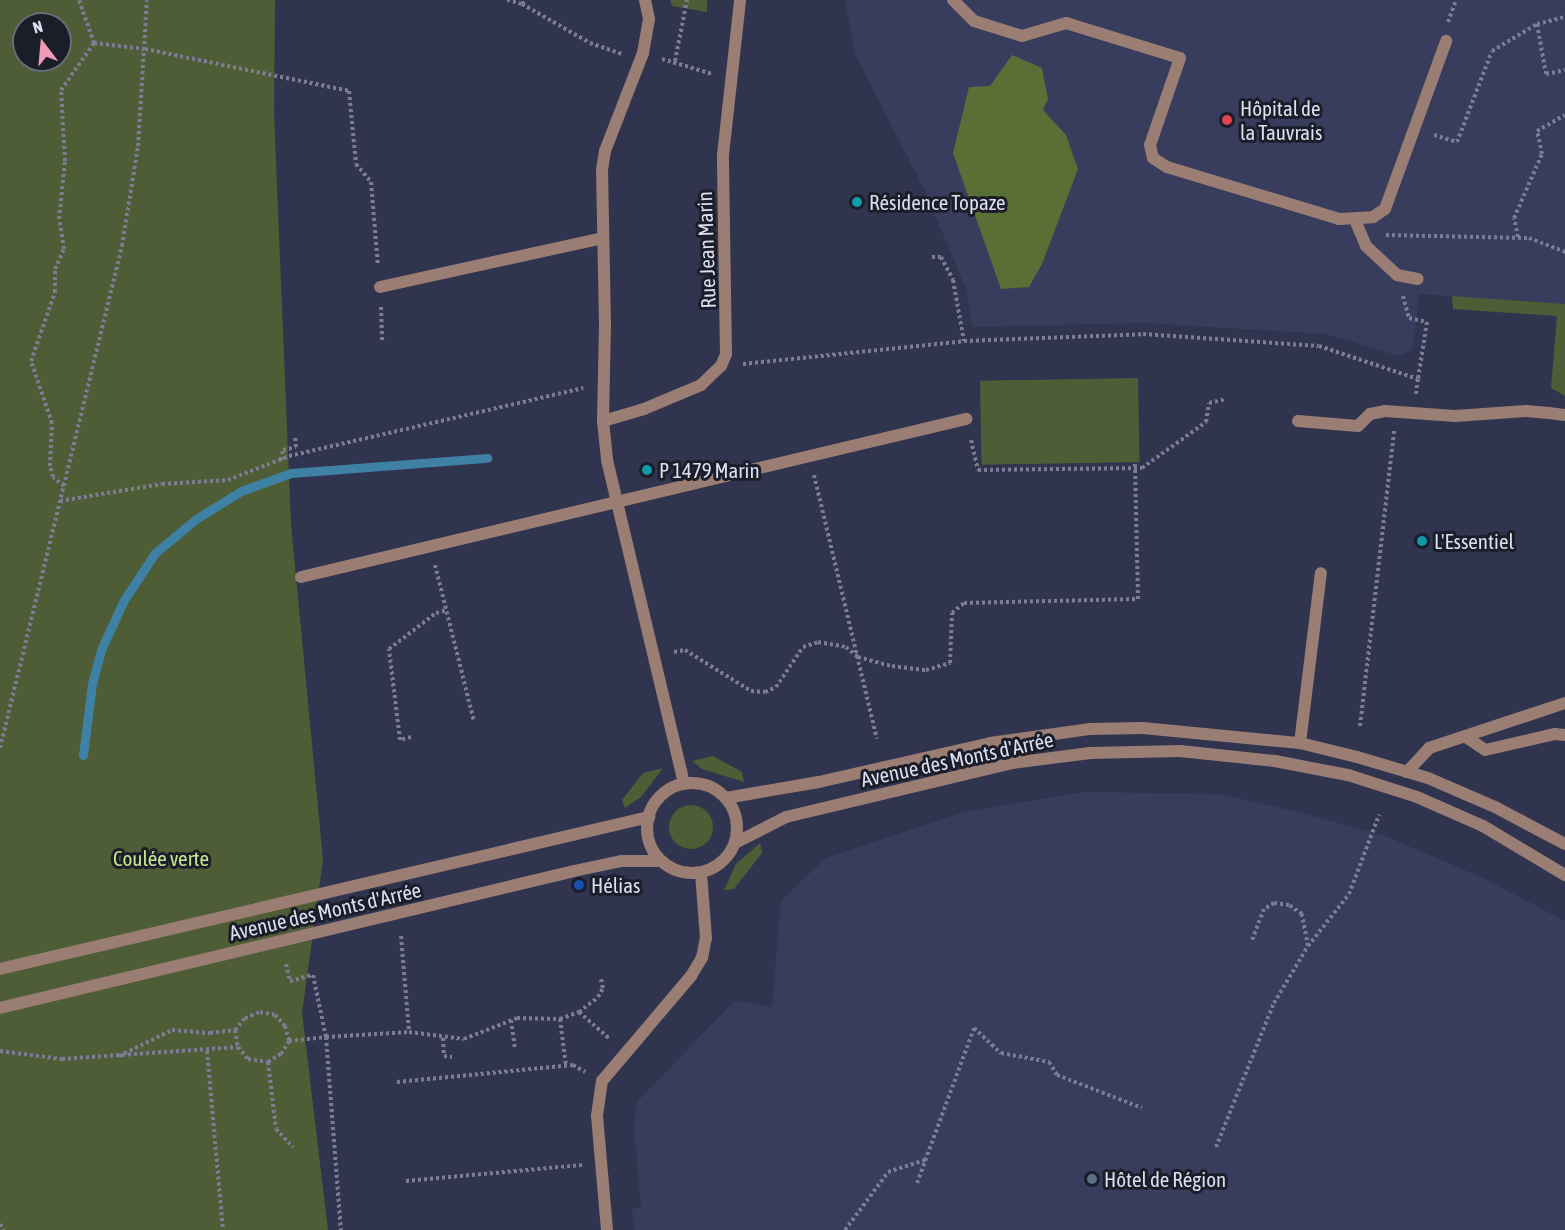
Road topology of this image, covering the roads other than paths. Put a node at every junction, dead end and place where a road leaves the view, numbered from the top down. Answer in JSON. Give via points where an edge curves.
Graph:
{"nodes":[{"id":1,"x":645,"y":0,"type":"edge"},
{"id":2,"x":740,"y":0,"type":"edge"},
{"id":3,"x":953,"y":0,"type":"edge"},
{"id":4,"x":1446,"y":41,"type":"dead end"},
{"id":5,"x":1355,"y":220,"type":"junction"},
{"id":6,"x":603,"y":238,"type":"junction"},
{"id":7,"x":1418,"y":279,"type":"dead end"},
{"id":8,"x":380,"y":287,"type":"road end"},
{"id":9,"x":1565,"y":415,"type":"edge"},
{"id":10,"x":966,"y":419,"type":"road end"},
{"id":11,"x":603,"y":421,"type":"junction"},
{"id":12,"x":1298,"y":421,"type":"dead end"},
{"id":13,"x":617,"y":502,"type":"junction"},
{"id":14,"x":1321,"y":573,"type":"dead end"},
{"id":15,"x":302,"y":577,"type":"dead end"},
{"id":16,"x":1565,"y":703,"type":"edge"},
{"id":17,"x":1565,"y":735,"type":"edge"},
{"id":18,"x":1466,"y":737,"type":"junction"},
{"id":19,"x":1300,"y":743,"type":"junction"},
{"id":20,"x":1407,"y":772,"type":"junction"},
{"id":21,"x":684,"y":784,"type":"junction"},
{"id":22,"x":726,"y":798,"type":"junction"},
{"id":23,"x":649,"y":817,"type":"junction"},
{"id":24,"x":735,"y":843,"type":"junction"},
{"id":25,"x":1565,"y":844,"type":"edge"},
{"id":26,"x":661,"y":861,"type":"junction"},
{"id":27,"x":701,"y":873,"type":"junction"},
{"id":28,"x":1565,"y":874,"type":"edge"},
{"id":29,"x":0,"y":969,"type":"edge"},
{"id":30,"x":0,"y":1008,"type":"edge"},
{"id":31,"x":607,"y":1230,"type":"edge"}],
"edges":[{"from":1,"to":6,"type":"street","via":[[649,19],[643,53],[605,151],[601,185]]},
{"from":2,"to":11,"type":"street","name":"Rue Jean Marin","via":[[723,155],[728,339],[722,366],[701,385],[644,410]]},
{"from":3,"to":5,"type":"street","via":[[974,21],[1022,36],[1066,23],[1180,58],[1150,145],[1153,158],[1178,170],[1339,219]]},
{"from":4,"to":5,"type":"street","via":[[1385,209]]},
{"from":5,"to":7,"type":"street","via":[[1366,246],[1397,276]]},
{"from":6,"to":8,"type":"street"},
{"from":6,"to":11,"type":"street"},
{"from":9,"to":12,"type":"street","via":[[1396,412],[1370,414],[1358,426]]},
{"from":10,"to":13,"type":"street"},
{"from":11,"to":13,"type":"street"},
{"from":13,"to":15,"type":"street"},
{"from":13,"to":21,"type":"street"},
{"from":14,"to":19,"type":"street"},
{"from":16,"to":18,"type":"street"},
{"from":17,"to":18,"type":"street","via":[[1485,750]]},
{"from":18,"to":20,"type":"street","via":[[1429,748]]},
{"from":19,"to":20,"type":"street","name":"Avenue des Monts d'Arrée"},
{"from":19,"to":22,"type":"street","name":"Avenue des Monts d'Arrée","via":[[1153,729],[1089,729],[990,743],[819,782]]},
{"from":20,"to":25,"type":"street","name":"Avenue des Monts d'Arrée","via":[[1495,807]]},
{"from":21,"to":22,"type":"street","via":[[707,785]]},
{"from":21,"to":23,"type":"street","via":[[661,796]]},
{"from":22,"to":24,"type":"street","via":[[737,819]]},
{"from":23,"to":26,"type":"street","via":[[649,841]]},
{"from":23,"to":29,"type":"street","name":"Avenue des Monts d'Arrée"},
{"from":24,"to":27,"type":"street","via":[[722,862]]},
{"from":24,"to":28,"type":"street","name":"Avenue des Monts d'Arrée","via":[[786,817],[1012,763],[1090,753],[1180,751],[1275,761],[1348,775],[1483,826]]},
{"from":26,"to":27,"type":"street","via":[[680,872]]},
{"from":26,"to":30,"type":"street","name":"Avenue des Monts d'Arrée","via":[[622,861],[574,871]]},
{"from":27,"to":31,"type":"street","via":[[706,938],[702,958],[602,1080],[597,1108]]}]}
